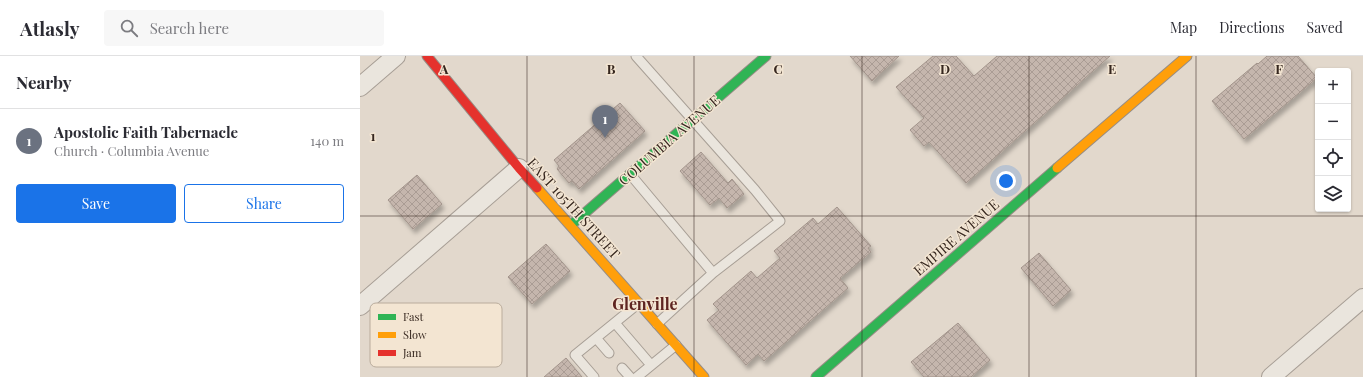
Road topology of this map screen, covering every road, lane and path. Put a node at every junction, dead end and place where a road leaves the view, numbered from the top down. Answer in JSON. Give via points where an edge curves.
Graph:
{"nodes":[{"id":1,"x":396,"y":56,"type":"edge"},
{"id":2,"x":427,"y":56,"type":"edge"},
{"id":3,"x":636,"y":56,"type":"edge"},
{"id":4,"x":766,"y":56,"type":"edge"},
{"id":5,"x":1187,"y":56,"type":"edge"},
{"id":6,"x":360,"y":87,"type":"edge"},
{"id":7,"x":692,"y":120,"type":"junction"},
{"id":8,"x":519,"y":168,"type":"junction"},
{"id":9,"x":630,"y":174,"type":"junction"},
{"id":10,"x":571,"y":225,"type":"junction"},
{"id":11,"x":713,"y":273,"type":"junction"},
{"id":12,"x":1363,"y":298,"type":"edge"},
{"id":13,"x":639,"y":303,"type":"junction"},
{"id":14,"x":360,"y":306,"type":"edge"},
{"id":15,"x":615,"y":323,"type":"junction"},
{"id":16,"x":657,"y":324,"type":"junction"},
{"id":17,"x":596,"y":338,"type":"junction"},
{"id":18,"x":676,"y":345,"type":"junction"},
{"id":19,"x":609,"y":353,"type":"dead end"},
{"id":20,"x":650,"y":365,"type":"junction"},
{"id":21,"x":622,"y":368,"type":"dead end"},
{"id":22,"x":698,"y":375,"type":"edge"},
{"id":23,"x":594,"y":377,"type":"edge"},
{"id":24,"x":630,"y":377,"type":"edge"},
{"id":25,"x":637,"y":377,"type":"edge"},
{"id":26,"x":816,"y":377,"type":"edge"},
{"id":27,"x":1271,"y":377,"type":"edge"}],
"edges":[{"from":1,"to":6,"type":"street"},
{"from":2,"to":8,"type":"street","name":"EAST 105TH STREET"},
{"from":3,"to":7,"type":"lane"},
{"from":4,"to":7,"type":"street","name":"COLUMBIA AVENUE"},
{"from":5,"to":26,"type":"street","name":"EMPIRE AVENUE"},
{"from":7,"to":9,"type":"street","name":"COLUMBIA AVENUE"},
{"from":7,"to":11,"type":"lane","via":[[780,221]]},
{"from":8,"to":10,"type":"street","name":"EAST 105TH STREET"},
{"from":8,"to":14,"type":"street"},
{"from":9,"to":10,"type":"street","name":"COLUMBIA AVENUE"},
{"from":9,"to":11,"type":"lane"},
{"from":10,"to":13,"type":"street","name":"EAST 105TH STREET"},
{"from":11,"to":16,"type":"lane"},
{"from":12,"to":27,"type":"street"},
{"from":13,"to":15,"type":"lane"},
{"from":13,"to":16,"type":"street","name":"EAST 105TH STREET"},
{"from":15,"to":17,"type":"lane"},
{"from":15,"to":20,"type":"lane"},
{"from":16,"to":18,"type":"street","name":"EAST 105TH STREET"},
{"from":17,"to":19,"type":"lane"},
{"from":17,"to":23,"type":"lane","via":[[576,355]]},
{"from":18,"to":20,"type":"lane"},
{"from":18,"to":22,"type":"street","name":"EAST 105TH STREET"},
{"from":20,"to":25,"type":"lane"},
{"from":21,"to":24,"type":"lane"}]}
